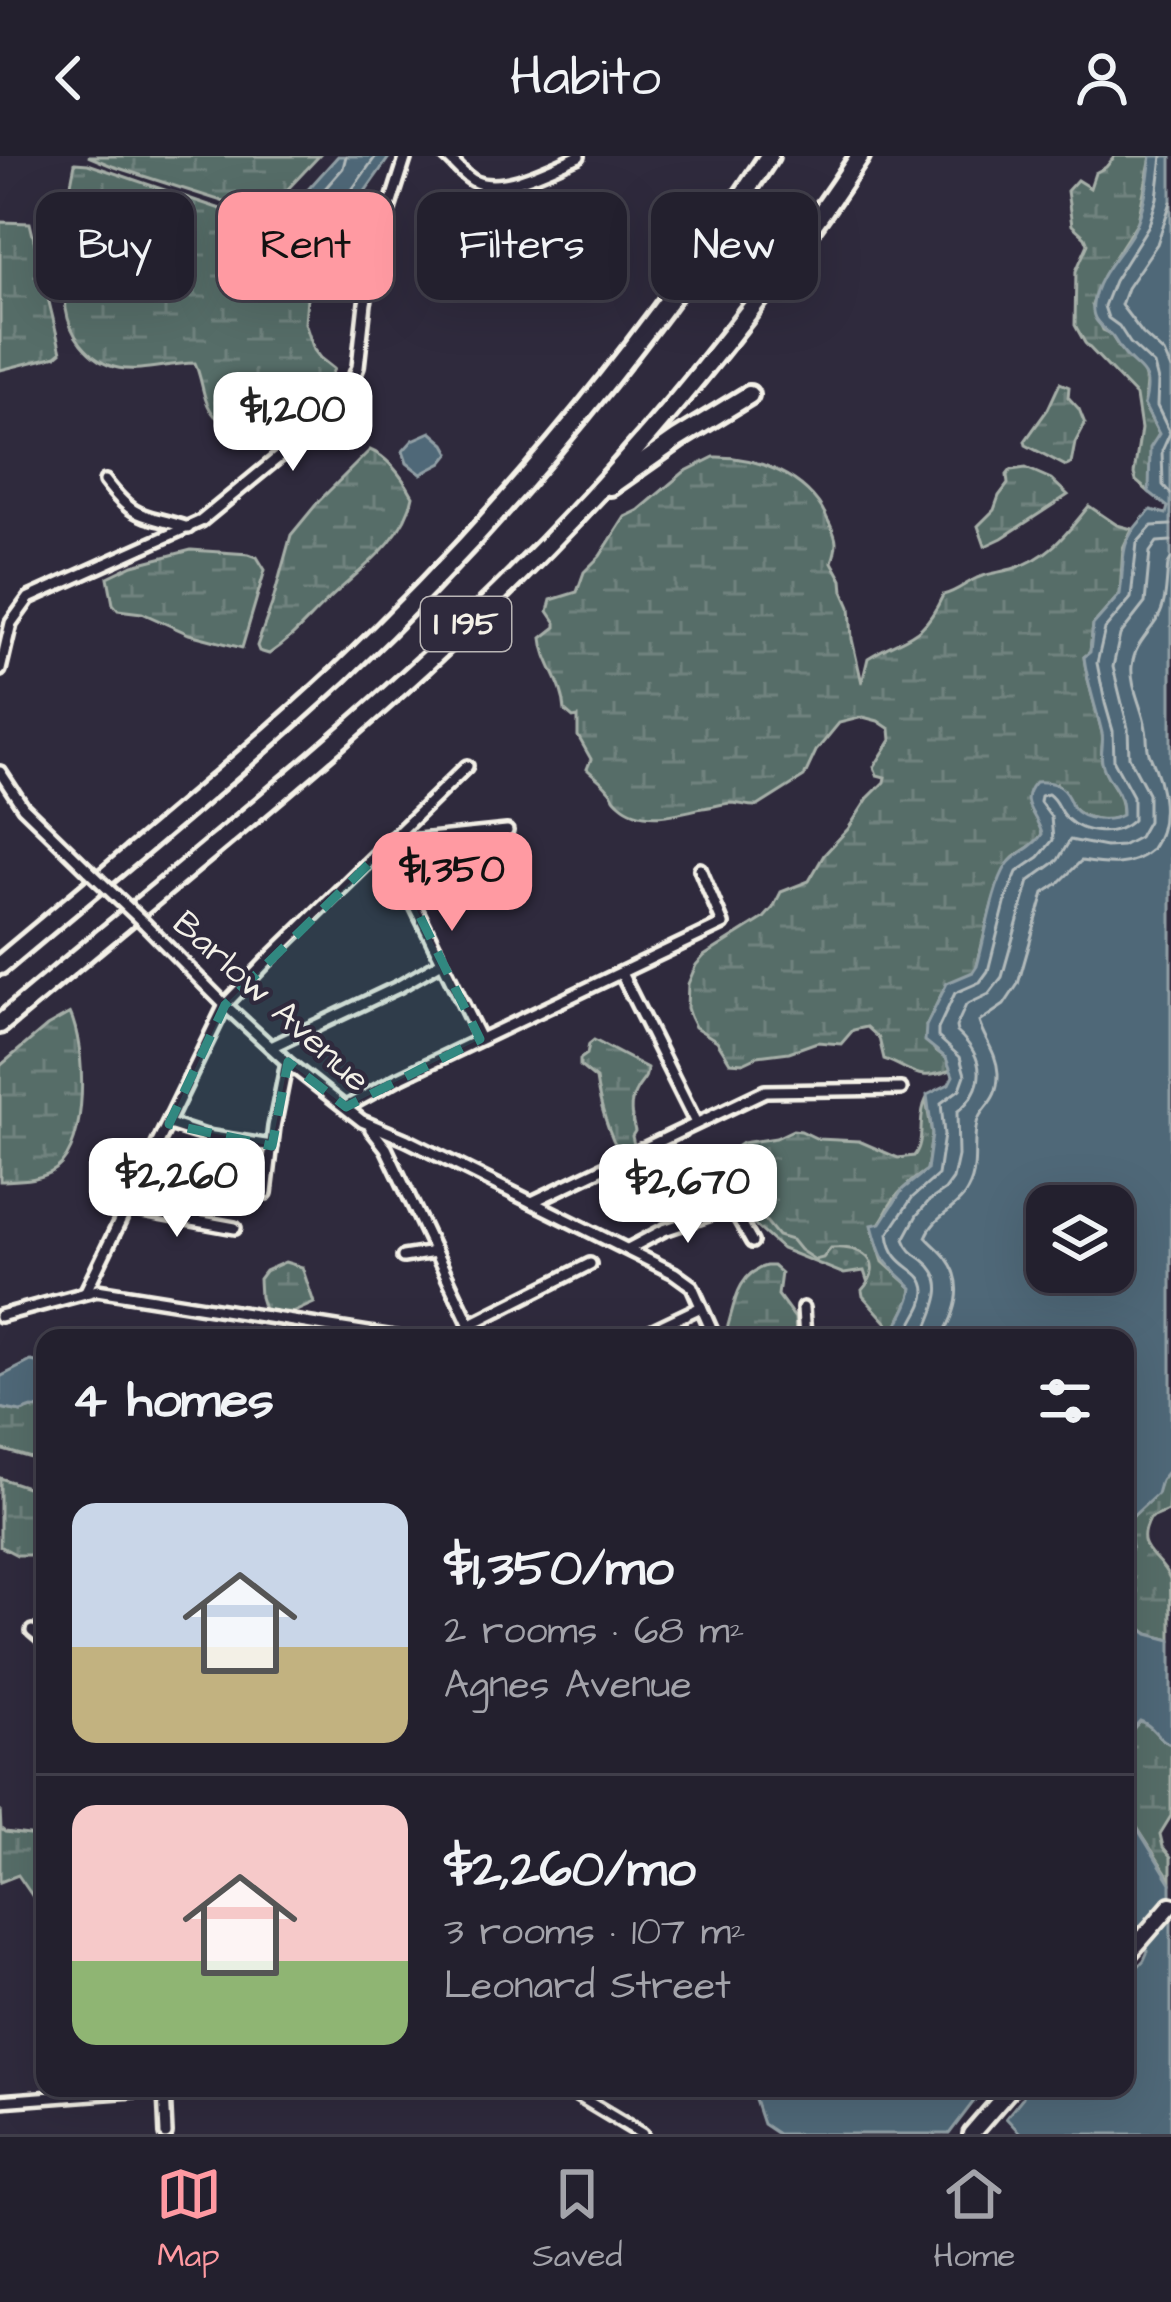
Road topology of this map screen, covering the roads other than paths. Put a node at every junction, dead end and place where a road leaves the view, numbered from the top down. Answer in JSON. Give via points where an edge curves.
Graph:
{"nodes":[{"id":1,"x":406,"y":156,"type":"edge"},
{"id":2,"x":446,"y":156,"type":"edge"},
{"id":3,"x":579,"y":156,"type":"edge"},
{"id":4,"x":769,"y":156,"type":"edge"},
{"id":5,"x":860,"y":156,"type":"edge"},
{"id":6,"x":749,"y":395,"type":"dead end"},
{"id":7,"x":105,"y":482,"type":"dead end"},
{"id":8,"x":580,"y":508,"type":"junction"},
{"id":9,"x":188,"y":528,"type":"junction"},
{"id":10,"x":0,"y":670,"type":"edge"},
{"id":11,"x":467,"y":766,"type":"dead end"},
{"id":12,"x":0,"y":772,"type":"edge"},
{"id":13,"x":507,"y":831,"type":"dead end"},
{"id":14,"x":388,"y":845,"type":"junction"},
{"id":15,"x":700,"y":869,"type":"dead end"},
{"id":16,"x":440,"y":963,"type":"junction"},
{"id":17,"x":0,"y":965,"type":"edge"},
{"id":18,"x":621,"y":973,"type":"junction"},
{"id":19,"x":225,"y":1005,"type":"junction"},
{"id":20,"x":0,"y":1024,"type":"edge"},
{"id":21,"x":480,"y":1039,"type":"junction"},
{"id":22,"x":271,"y":1047,"type":"junction"},
{"id":23,"x":287,"y":1062,"type":"junction"},
{"id":24,"x":901,"y":1089,"type":"dead end"},
{"id":25,"x":346,"y":1106,"type":"junction"},
{"id":26,"x":362,"y":1121,"type":"junction"},
{"id":27,"x":696,"y":1123,"type":"junction"},
{"id":28,"x":169,"y":1124,"type":"junction"},
{"id":29,"x":272,"y":1146,"type":"junction"},
{"id":30,"x":266,"y":1193,"type":"dead end"},
{"id":31,"x":532,"y":1202,"type":"junction"},
{"id":32,"x":126,"y":1208,"type":"junction"},
{"id":33,"x":235,"y":1228,"type":"dead end"},
{"id":34,"x":752,"y":1242,"type":"dead end"},
{"id":35,"x":628,"y":1249,"type":"junction"},
{"id":36,"x":435,"y":1252,"type":"junction"},
{"id":37,"x":404,"y":1256,"type":"dead end"},
{"id":38,"x":590,"y":1264,"type":"dead end"},
{"id":39,"x":86,"y":1291,"type":"junction"},
{"id":40,"x":701,"y":1307,"type":"junction"},
{"id":41,"x":803,"y":1308,"type":"dead end"},
{"id":42,"x":0,"y":1316,"type":"edge"},
{"id":43,"x":470,"y":1324,"type":"junction"},
{"id":44,"x":345,"y":1329,"type":"edge"},
{"id":45,"x":472,"y":1329,"type":"edge"},
{"id":46,"x":656,"y":1329,"type":"edge"},
{"id":47,"x":711,"y":1329,"type":"edge"},
{"id":48,"x":804,"y":1329,"type":"edge"},
{"id":49,"x":32,"y":1631,"type":"dead end"},
{"id":50,"x":36,"y":1634,"type":"edge"},
{"id":51,"x":1171,"y":1905,"type":"edge"},
{"id":52,"x":1134,"y":1947,"type":"edge"},
{"id":53,"x":65,"y":2097,"type":"edge"},
{"id":54,"x":168,"y":2097,"type":"edge"},
{"id":55,"x":580,"y":2097,"type":"edge"},
{"id":56,"x":1003,"y":2097,"type":"edge"},
{"id":57,"x":0,"y":2102,"type":"edge"},
{"id":58,"x":166,"y":2134,"type":"edge"},
{"id":59,"x":642,"y":2134,"type":"edge"},
{"id":60,"x":971,"y":2134,"type":"edge"}],
"edges":[{"from":1,"to":9,"type":"street","via":[[374,260],[350,392]]},
{"from":2,"to":3,"type":"street","via":[[467,178],[492,185]]},
{"from":4,"to":17,"type":"highway","number":"I 195","via":[[622,362],[427,586],[218,783]]},
{"from":5,"to":8,"type":"highway","number":"I 195","via":[[718,350]]},
{"from":6,"to":8,"type":"highway"},
{"from":7,"to":9,"type":"street","via":[[132,511]]},
{"from":8,"to":20,"type":"highway","number":"I 195","via":[[350,730]]},
{"from":9,"to":10,"type":"street","via":[[28,598],[11,623]]},
{"from":11,"to":14,"type":"street"},
{"from":12,"to":19,"type":"street","name":"Barlow Avenue","bridge":true,"via":[[23,807]]},
{"from":13,"to":14,"type":"street"},
{"from":14,"to":16,"type":"street"},
{"from":14,"to":19,"type":"street"},
{"from":15,"to":18,"type":"street","via":[[723,924]]},
{"from":16,"to":21,"type":"street"},
{"from":16,"to":22,"type":"street"},
{"from":18,"to":21,"type":"street"},
{"from":18,"to":27,"type":"street"},
{"from":19,"to":22,"type":"street","name":"Barlow Avenue"},
{"from":19,"to":28,"type":"street"},
{"from":21,"to":25,"type":"street"},
{"from":22,"to":23,"type":"street","name":"Barlow Avenue"},
{"from":23,"to":25,"type":"street","name":"Barlow Avenue"},
{"from":23,"to":29,"type":"street"},
{"from":24,"to":27,"type":"street","via":[[770,1089]]},
{"from":25,"to":26,"type":"street","name":"Barlow Avenue"},
{"from":26,"to":31,"type":"street","name":"Barlow Avenue"},
{"from":26,"to":36,"type":"street","via":[[386,1148]]},
{"from":27,"to":31,"type":"street"},
{"from":28,"to":29,"type":"street"},
{"from":28,"to":32,"type":"street"},
{"from":29,"to":30,"type":"street"},
{"from":31,"to":35,"type":"street","name":"Barlow Avenue"},
{"from":32,"to":33,"type":"street"},
{"from":32,"to":39,"type":"street"},
{"from":34,"to":35,"type":"street","via":[[732,1207]]},
{"from":35,"to":40,"type":"street","name":"Barlow Avenue","via":[[685,1280]]},
{"from":36,"to":37,"type":"street"},
{"from":36,"to":43,"type":"street"},
{"from":38,"to":43,"type":"street"},
{"from":39,"to":42,"type":"street"},
{"from":39,"to":44,"type":"street"},
{"from":40,"to":46,"type":"street"},
{"from":40,"to":47,"type":"street","name":"Barlow Avenue"},
{"from":41,"to":48,"type":"street"},
{"from":43,"to":45,"type":"street"},
{"from":49,"to":50,"type":"street"},
{"from":51,"to":52,"type":"main road"},
{"from":53,"to":57,"type":"street"},
{"from":54,"to":58,"type":"street"},
{"from":55,"to":59,"type":"street"},
{"from":56,"to":60,"type":"main road"}]}
